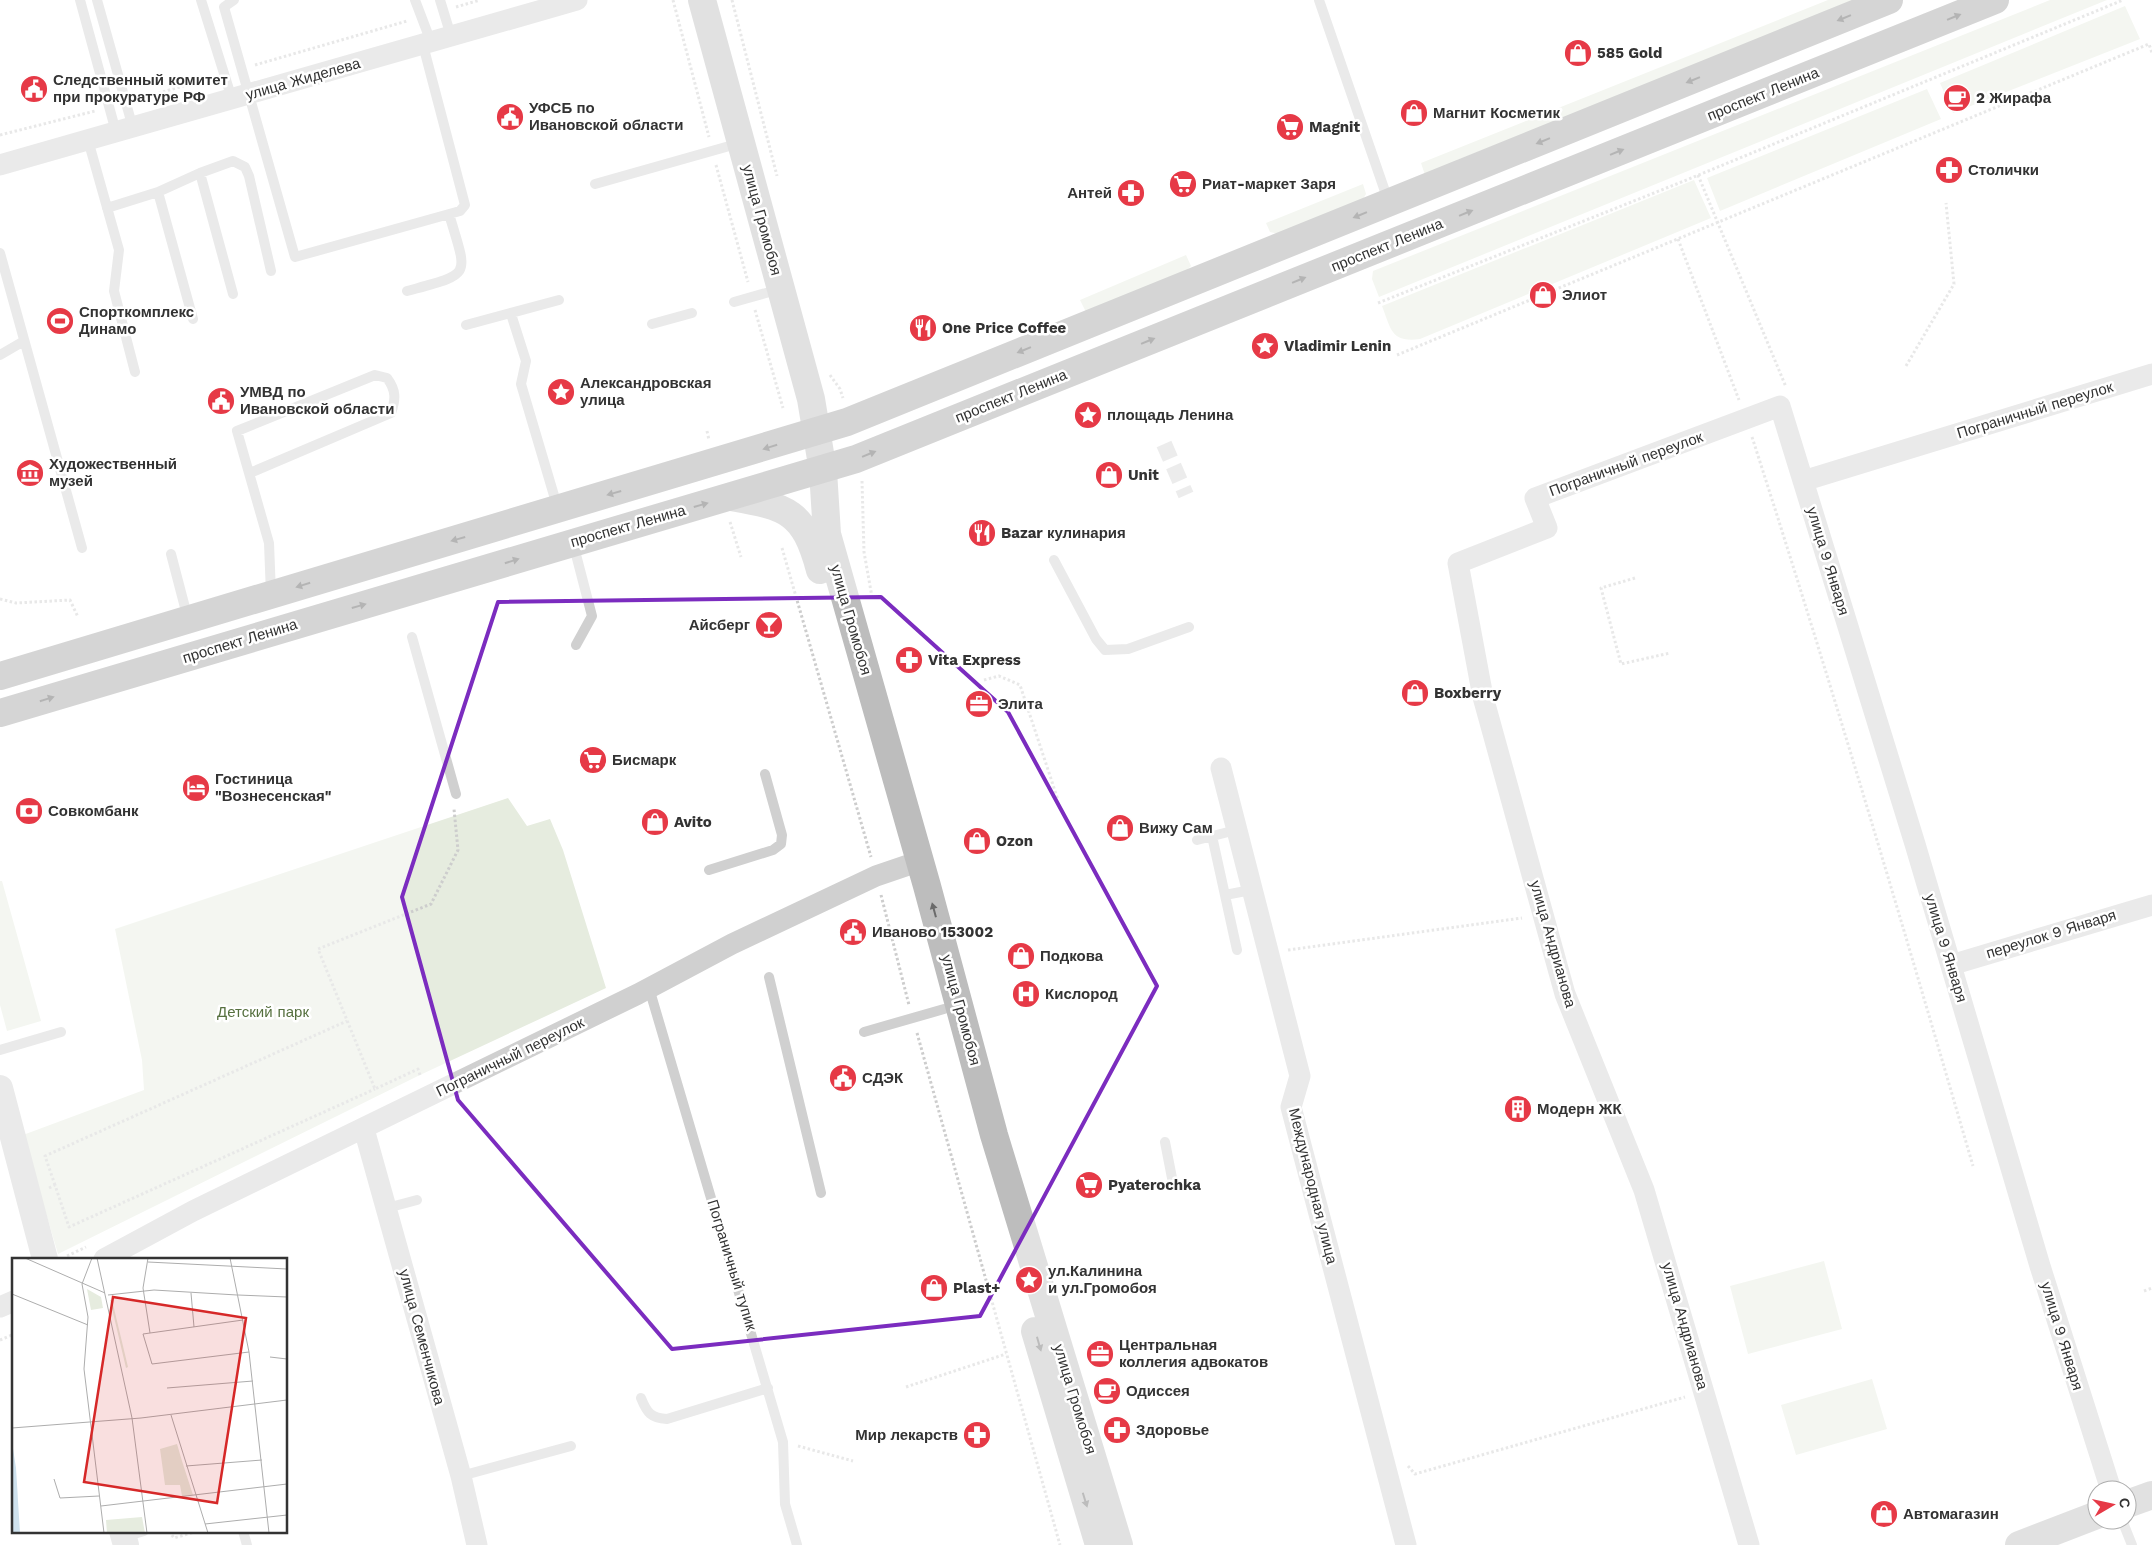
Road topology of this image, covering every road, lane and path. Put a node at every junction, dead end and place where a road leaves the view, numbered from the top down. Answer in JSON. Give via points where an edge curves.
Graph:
{"nodes":[{"id":1,"x":80,"y":0,"type":"edge"},
{"id":2,"x":97,"y":0,"type":"edge"},
{"id":3,"x":201,"y":0,"type":"edge"},
{"id":4,"x":234,"y":0,"type":"edge"},
{"id":5,"x":415,"y":0,"type":"edge"},
{"id":6,"x":440,"y":0,"type":"edge"},
{"id":7,"x":577,"y":0,"type":"edge"},
{"id":8,"x":673,"y":0,"type":"edge"},
{"id":9,"x":702,"y":0,"type":"edge"},
{"id":10,"x":1319,"y":0,"type":"edge"},
{"id":11,"x":1889,"y":0,"type":"edge"},
{"id":12,"x":1995,"y":0,"type":"edge"},
{"id":13,"x":2123,"y":0,"type":"edge"},
{"id":14,"x":547,"y":4,"type":"edge"},
{"id":15,"x":435,"y":41,"type":"junction"},
{"id":16,"x":2152,"y":53,"type":"edge"},
{"id":17,"x":241,"y":97,"type":"junction"},
{"id":18,"x":125,"y":130,"type":"junction"},
{"id":19,"x":88,"y":140,"type":"junction"},
{"id":20,"x":741,"y":143,"type":"junction"},
{"id":21,"x":713,"y":151,"type":"junction"},
{"id":22,"x":0,"y":164,"type":"edge"},
{"id":23,"x":200,"y":172,"type":"junction"},
{"id":24,"x":1698,"y":175,"type":"junction"},
{"id":25,"x":595,"y":184,"type":"dead end"},
{"id":26,"x":158,"y":192,"type":"junction"},
{"id":27,"x":1946,"y":203,"type":"dead end"},
{"id":28,"x":1389,"y":204,"type":"junction"},
{"id":29,"x":107,"y":208,"type":"junction"},
{"id":30,"x":449,"y":214,"type":"junction"},
{"id":31,"x":1718,"y":223,"type":"junction"},
{"id":32,"x":1678,"y":239,"type":"junction"},
{"id":33,"x":0,"y":252,"type":"edge"},
{"id":34,"x":271,"y":271,"type":"dead end"},
{"id":35,"x":781,"y":289,"type":"junction"},
{"id":36,"x":407,"y":291,"type":"dead end"},
{"id":37,"x":233,"y":294,"type":"dead end"},
{"id":38,"x":752,"y":297,"type":"junction"},
{"id":39,"x":559,"y":300,"type":"dead end"},
{"id":40,"x":734,"y":302,"type":"dead end"},
{"id":41,"x":1378,"y":303,"type":"dead end"},
{"id":42,"x":511,"y":314,"type":"junction"},
{"id":43,"x":692,"y":314,"type":"dead end"},
{"id":44,"x":193,"y":319,"type":"dead end"},
{"id":45,"x":652,"y":324,"type":"dead end"},
{"id":46,"x":466,"y":325,"type":"dead end"},
{"id":47,"x":24,"y":341,"type":"junction"},
{"id":48,"x":0,"y":355,"type":"edge"},
{"id":49,"x":1397,"y":355,"type":"dead end"},
{"id":50,"x":1906,"y":366,"type":"dead end"},
{"id":51,"x":135,"y":372,"type":"dead end"},
{"id":52,"x":2152,"y":374,"type":"edge"},
{"id":53,"x":1780,"y":406,"type":"joint"},
{"id":54,"x":784,"y":408,"type":"dead end"},
{"id":55,"x":1747,"y":419,"type":"junction"},
{"id":56,"x":817,"y":433,"type":"junction"},
{"id":57,"x":823,"y":470,"type":"junction"},
{"id":58,"x":250,"y":473,"type":"junction"},
{"id":59,"x":862,"y":481,"type":"dead end"},
{"id":60,"x":1803,"y":481,"type":"junction"},
{"id":61,"x":731,"y":509,"type":"junction"},
{"id":62,"x":558,"y":510,"type":"junction"},
{"id":63,"x":865,"y":521,"type":"dead end"},
{"id":64,"x":812,"y":539,"type":"junction"},
{"id":65,"x":572,"y":543,"type":"junction"},
{"id":66,"x":82,"y":548,"type":"dead end"},
{"id":67,"x":782,"y":548,"type":"dead end"},
{"id":68,"x":171,"y":554,"type":"dead end"},
{"id":69,"x":741,"y":557,"type":"dead end"},
{"id":70,"x":1054,"y":560,"type":"dead end"},
{"id":71,"x":1458,"y":563,"type":"joint"},
{"id":72,"x":1635,"y":578,"type":"dead end"},
{"id":73,"x":271,"y":595,"type":"junction"},
{"id":74,"x":0,"y":600,"type":"edge"},
{"id":75,"x":78,"y":617,"type":"dead end"},
{"id":76,"x":188,"y":620,"type":"junction"},
{"id":77,"x":1189,"y":627,"type":"dead end"},
{"id":78,"x":412,"y":637,"type":"dead end"},
{"id":79,"x":576,"y":645,"type":"dead end"},
{"id":80,"x":1670,"y":653,"type":"dead end"},
{"id":81,"x":0,"y":676,"type":"edge"},
{"id":82,"x":984,"y":680,"type":"dead end"},
{"id":83,"x":0,"y":713,"type":"edge"},
{"id":84,"x":1221,"y":768,"type":"dead end"},
{"id":85,"x":766,"y":774,"type":"dead end"},
{"id":86,"x":454,"y":797,"type":"joint"},
{"id":87,"x":1058,"y":800,"type":"dead end"},
{"id":88,"x":1236,"y":830,"type":"junction"},
{"id":89,"x":1212,"y":836,"type":"junction"},
{"id":90,"x":1197,"y":840,"type":"dead end"},
{"id":91,"x":911,"y":864,"type":"junction"},
{"id":92,"x":709,"y":870,"type":"dead end"},
{"id":93,"x":876,"y":876,"type":"junction"},
{"id":94,"x":1251,"y":890,"type":"junction"},
{"id":95,"x":1225,"y":895,"type":"junction"},
{"id":96,"x":2152,"y":906,"type":"edge"},
{"id":97,"x":1530,"y":917,"type":"dead end"},
{"id":98,"x":1237,"y":950,"type":"dead end"},
{"id":99,"x":1268,"y":954,"type":"junction"},
{"id":100,"x":1951,"y":965,"type":"junction"},
{"id":101,"x":769,"y":977,"type":"dead end"},
{"id":102,"x":649,"y":988,"type":"junction"},
{"id":103,"x":944,"y":1009,"type":"junction"},
{"id":104,"x":913,"y":1018,"type":"junction"},
{"id":105,"x":347,"y":1021,"type":"junction"},
{"id":106,"x":61,"y":1032,"type":"dead end"},
{"id":107,"x":864,"y":1032,"type":"dead end"},
{"id":108,"x":0,"y":1050,"type":"edge"},
{"id":109,"x":420,"y":1075,"type":"dead end"},
{"id":110,"x":0,"y":1088,"type":"edge"},
{"id":111,"x":375,"y":1090,"type":"junction"},
{"id":112,"x":364,"y":1129,"type":"junction"},
{"id":113,"x":1165,"y":1142,"type":"dead end"},
{"id":114,"x":1973,"y":1166,"type":"dead end"},
{"id":115,"x":1172,"y":1178,"type":"dead end"},
{"id":116,"x":55,"y":1185,"type":"junction"},
{"id":117,"x":821,"y":1193,"type":"dead end"},
{"id":118,"x":27,"y":1197,"type":"junction"},
{"id":119,"x":417,"y":1200,"type":"dead end"},
{"id":120,"x":387,"y":1208,"type":"junction"},
{"id":121,"x":44,"y":1258,"type":"edge"},
{"id":122,"x":106,"y":1258,"type":"edge"},
{"id":123,"x":2152,"y":1288,"type":"edge"},
{"id":124,"x":2144,"y":1291,"type":"dead end"},
{"id":125,"x":12,"y":1302,"type":"edge"},
{"id":126,"x":0,"y":1307,"type":"edge"},
{"id":127,"x":12,"y":1335,"type":"edge"},
{"id":128,"x":0,"y":1340,"type":"edge"},
{"id":129,"x":1006,"y":1354,"type":"junction"},
{"id":130,"x":906,"y":1386,"type":"dead end"},
{"id":131,"x":768,"y":1388,"type":"junction"},
{"id":132,"x":1688,"y":1396,"type":"dead end"},
{"id":133,"x":641,"y":1398,"type":"dead end"},
{"id":134,"x":783,"y":1442,"type":"junction"},
{"id":135,"x":571,"y":1446,"type":"dead end"},
{"id":136,"x":853,"y":1461,"type":"dead end"},
{"id":137,"x":1404,"y":1461,"type":"dead end"},
{"id":138,"x":460,"y":1476,"type":"junction"},
{"id":139,"x":2107,"y":1480,"type":"edge"},
{"id":140,"x":2152,"y":1494,"type":"edge"},
{"id":141,"x":2137,"y":1500,"type":"edge"},
{"id":142,"x":2087,"y":1519,"type":"edge"},
{"id":143,"x":2126,"y":1530,"type":"edge"},
{"id":144,"x":170,"y":1532,"type":"edge"},
{"id":145,"x":195,"y":1532,"type":"edge"},
{"id":146,"x":243,"y":1532,"type":"edge"},
{"id":147,"x":247,"y":1545,"type":"edge"},
{"id":148,"x":477,"y":1545,"type":"edge"},
{"id":149,"x":796,"y":1545,"type":"edge"},
{"id":150,"x":1060,"y":1545,"type":"edge"},
{"id":151,"x":1099,"y":1545,"type":"edge"},
{"id":152,"x":1119,"y":1545,"type":"edge"},
{"id":153,"x":1406,"y":1545,"type":"edge"},
{"id":154,"x":1750,"y":1545,"type":"edge"},
{"id":155,"x":2019,"y":1545,"type":"edge"},
{"id":156,"x":2132,"y":1545,"type":"edge"}],
"edges":[{"from":1,"to":18,"type":"lane"},
{"from":2,"to":18,"type":"lane"},
{"from":3,"to":17,"type":"lane"},
{"from":4,"to":17,"type":"lane","via":[[224,7]]},
{"from":5,"to":15,"type":"lane"},
{"from":6,"to":15,"type":"lane"},
{"from":7,"to":14,"type":"street","name":"улица Жиделева"},
{"from":8,"to":21,"type":"path"},
{"from":9,"to":20,"type":"main road","name":"улица Громобоя"},
{"from":10,"to":28,"type":"lane"},
{"from":11,"to":28,"type":"highway","one_way":true},
{"from":57,"to":12,"type":"highway","name":"проспект Ленина","one_way":true},
{"from":13,"to":24,"type":"path"},
{"from":14,"to":15,"type":"street","name":"улица Жиделева"},
{"from":15,"to":17,"type":"street","name":"улица Жиделева"},
{"from":15,"to":30,"type":"lane","via":[[465,205],[460,211]]},
{"from":16,"to":31,"type":"path","via":[[2149,44]]},
{"from":17,"to":18,"type":"street","name":"улица Жиделева"},
{"from":17,"to":30,"type":"lane","via":[[296,257]]},
{"from":18,"to":19,"type":"street","name":"улица Жиделева"},
{"from":19,"to":22,"type":"street","name":"улица Жиделева"},
{"from":19,"to":29,"type":"lane"},
{"from":20,"to":21,"type":"lane"},
{"from":20,"to":35,"type":"main road","name":"улица Громобоя"},
{"from":21,"to":25,"type":"lane"},
{"from":21,"to":38,"type":"path"},
{"from":23,"to":26,"type":"lane"},
{"from":23,"to":34,"type":"lane","via":[[233,161],[245,167]]},
{"from":23,"to":37,"type":"lane"},
{"from":24,"to":31,"type":"path"},
{"from":24,"to":41,"type":"path"},
{"from":26,"to":29,"type":"lane"},
{"from":26,"to":44,"type":"lane"},
{"from":27,"to":50,"type":"path","via":[[1954,284]]},
{"from":28,"to":56,"type":"highway","one_way":true},
{"from":29,"to":51,"type":"lane","via":[[119,250],[114,291]]},
{"from":30,"to":36,"type":"lane","via":[[463,262],[460,273],[451,279]]},
{"from":31,"to":32,"type":"path"},
{"from":32,"to":49,"type":"path"},
{"from":32,"to":55,"type":"path"},
{"from":33,"to":47,"type":"lane"},
{"from":35,"to":38,"type":"lane"},
{"from":35,"to":56,"type":"main road","name":"улица Громобоя"},
{"from":38,"to":40,"type":"lane"},
{"from":38,"to":54,"type":"path"},
{"from":39,"to":42,"type":"lane"},
{"from":42,"to":46,"type":"lane"},
{"from":42,"to":62,"type":"lane","via":[[526,361],[521,384]]},
{"from":43,"to":45,"type":"lane"},
{"from":47,"to":48,"type":"lane"},
{"from":47,"to":66,"type":"lane"},
{"from":52,"to":60,"type":"street","name":"Пограничный переулок"},
{"from":53,"to":55,"type":"street","name":"Пограничный переулок"},
{"from":53,"to":60,"type":"street","name":"улица 9 Января"},
{"from":55,"to":71,"type":"street","name":"Пограничный переулок","via":[[1535,498],[1547,528]]},
{"from":55,"to":114,"type":"path","via":[[1843,725]]},
{"from":56,"to":57,"type":"main road","name":"улица Громобоя"},
{"from":56,"to":62,"type":"highway","one_way":true},
{"from":57,"to":61,"type":"highway","name":"проспект Ленина"},
{"from":57,"to":64,"type":"main road","name":"улица Громобоя"},
{"from":57,"to":91,"type":"main road","name":"улица Громобоя","via":[[827,534]]},
{"from":58,"to":58,"type":"lane","via":[[237,431],[375,375],[387,378],[394,387],[395,401],[391,413]]},
{"from":58,"to":73,"type":"lane","via":[[269,543]]},
{"from":59,"to":63,"type":"path"},
{"from":60,"to":100,"type":"street","name":"улица 9 Января"},
{"from":61,"to":64,"type":"main road","name":"улица Громобоя","via":[[772,504],[790,513]]},
{"from":65,"to":61,"type":"highway","name":"проспект Ленина","one_way":true},
{"from":61,"to":69,"type":"path"},
{"from":62,"to":73,"type":"highway","one_way":true},
{"from":64,"to":91,"type":"main road","name":"улица Громобоя"},
{"from":65,"to":79,"type":"lane","via":[[592,616]]},
{"from":83,"to":65,"type":"highway","name":"проспект Ленина","one_way":true},
{"from":67,"to":93,"type":"path"},
{"from":68,"to":76,"type":"lane"},
{"from":70,"to":77,"type":"lane","via":[[1105,650],[1128,649]]},
{"from":71,"to":154,"type":"street","name":"улица Андрианова","via":[[1483,697],[1565,994],[1644,1190]]},
{"from":72,"to":80,"type":"path","via":[[1601,588],[1621,664]]},
{"from":73,"to":76,"type":"highway"},
{"from":74,"to":75,"type":"path","via":[[16,603],[70,600]]},
{"from":76,"to":81,"type":"highway"},
{"from":78,"to":86,"type":"lane"},
{"from":82,"to":87,"type":"path","via":[[999,676],[1020,685]]},
{"from":84,"to":88,"type":"street","name":"Международная улица"},
{"from":85,"to":92,"type":"lane","via":[[782,834],[781,844],[773,850]]},
{"from":86,"to":105,"type":"path","via":[[458,850],[431,904],[318,949]]},
{"from":88,"to":89,"type":"lane"},
{"from":88,"to":94,"type":"street","name":"Международная улица"},
{"from":89,"to":90,"type":"lane"},
{"from":89,"to":95,"type":"lane"},
{"from":91,"to":93,"type":"street","name":"Пограничный переулок"},
{"from":91,"to":103,"type":"main road","name":"улица Громобоя"},
{"from":152,"to":91,"type":"main road","name":"улица Громобоя","one_way":true},
{"from":93,"to":102,"type":"street","name":"Пограничный переулок","via":[[732,944]]},
{"from":93,"to":104,"type":"path"},
{"from":94,"to":95,"type":"lane"},
{"from":94,"to":99,"type":"street","name":"Международная улица"},
{"from":95,"to":98,"type":"lane"},
{"from":96,"to":100,"type":"street","name":"переулок 9 Января"},
{"from":97,"to":99,"type":"path"},
{"from":99,"to":153,"type":"street","name":"Международная улица","via":[[1300,1076],[1291,1107]]},
{"from":100,"to":139,"type":"street","name":"улица 9 Января"},
{"from":101,"to":117,"type":"lane"},
{"from":102,"to":112,"type":"street","name":"Пограничный переулок"},
{"from":102,"to":131,"type":"lane","name":"Пограничный тупик"},
{"from":103,"to":104,"type":"lane"},
{"from":103,"to":151,"type":"main road","name":"улица Громобоя","one_way":true},
{"from":104,"to":107,"type":"lane"},
{"from":104,"to":129,"type":"path"},
{"from":105,"to":111,"type":"path"},
{"from":105,"to":116,"type":"path","via":[[45,1156]]},
{"from":106,"to":108,"type":"lane"},
{"from":109,"to":111,"type":"path","via":[[418,1069]]},
{"from":110,"to":118,"type":"street"},
{"from":111,"to":116,"type":"path","via":[[69,1227]]},
{"from":112,"to":120,"type":"street","name":"улица Семенчикова"},
{"from":112,"to":122,"type":"street","name":"Пограничный переулок"},
{"from":113,"to":115,"type":"lane"},
{"from":116,"to":118,"type":"path"},
{"from":118,"to":121,"type":"street"},
{"from":119,"to":120,"type":"lane"},
{"from":120,"to":138,"type":"street","name":"улица Семенчикова"},
{"from":123,"to":124,"type":"path"},
{"from":125,"to":126,"type":"street"},
{"from":127,"to":128,"type":"path"},
{"from":129,"to":130,"type":"path"},
{"from":129,"to":150,"type":"path"},
{"from":131,"to":133,"type":"lane","via":[[667,1419],[647,1413]]},
{"from":131,"to":134,"type":"lane","name":"Пограничный тупик"},
{"from":132,"to":137,"type":"path","via":[[1414,1474]]},
{"from":134,"to":136,"type":"path"},
{"from":134,"to":149,"type":"lane","name":"Пограничный тупик","via":[[785,1504]]},
{"from":135,"to":138,"type":"lane"},
{"from":138,"to":148,"type":"street","name":"улица Семенчикова"},
{"from":140,"to":141,"type":"main road"},
{"from":142,"to":155,"type":"main road"},
{"from":143,"to":156,"type":"lane"},
{"from":144,"to":145,"type":"path","via":[[174,1538]]},
{"from":146,"to":147,"type":"lane"}]}
